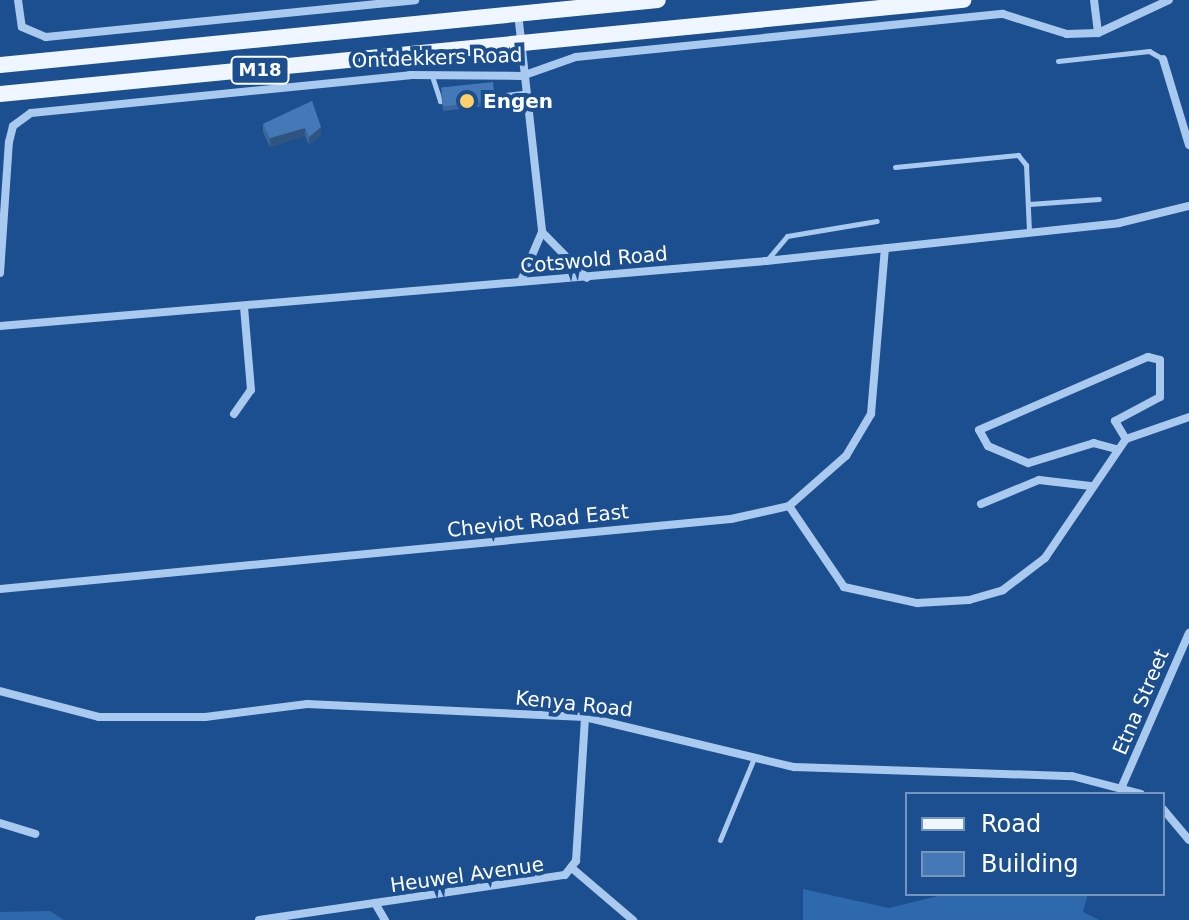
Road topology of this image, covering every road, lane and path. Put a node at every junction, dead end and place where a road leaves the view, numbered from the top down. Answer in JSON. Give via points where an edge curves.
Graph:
{"nodes":[{"id":1,"x":18,"y":0,"type":"edge"},
{"id":2,"x":415,"y":0,"type":"edge"},
{"id":3,"x":658,"y":0,"type":"edge"},
{"id":4,"x":963,"y":0,"type":"edge"},
{"id":5,"x":1094,"y":0,"type":"edge"},
{"id":6,"x":1169,"y":0,"type":"edge"},
{"id":7,"x":518,"y":13,"type":"junction"},
{"id":8,"x":1098,"y":33,"type":"junction"},
{"id":9,"x":520,"y":43,"type":"junction"},
{"id":10,"x":1163,"y":59,"type":"joint"},
{"id":11,"x":1058,"y":61,"type":"dead end"},
{"id":12,"x":0,"y":65,"type":"edge"},
{"id":13,"x":432,"y":76,"type":"junction"},
{"id":14,"x":522,"y":76,"type":"junction"},
{"id":15,"x":524,"y":93,"type":"junction"},
{"id":16,"x":0,"y":94,"type":"edge"},
{"id":17,"x":481,"y":98,"type":"edge"},
{"id":18,"x":460,"y":101,"type":"edge"},
{"id":19,"x":1189,"y":145,"type":"edge"},
{"id":20,"x":895,"y":167,"type":"dead end"},
{"id":21,"x":3,"y":179,"type":"edge"},
{"id":22,"x":1099,"y":199,"type":"dead end"},
{"id":23,"x":1029,"y":204,"type":"junction"},
{"id":24,"x":1189,"y":206,"type":"edge"},
{"id":25,"x":877,"y":221,"type":"dead end"},
{"id":26,"x":542,"y":232,"type":"junction"},
{"id":27,"x":1029,"y":232,"type":"junction"},
{"id":28,"x":885,"y":249,"type":"junction"},
{"id":29,"x":766,"y":261,"type":"junction"},
{"id":30,"x":0,"y":273,"type":"edge"},
{"id":31,"x":587,"y":278,"type":"junction"},
{"id":32,"x":521,"y":281,"type":"junction"},
{"id":33,"x":244,"y":306,"type":"junction"},
{"id":34,"x":0,"y":326,"type":"edge"},
{"id":35,"x":234,"y":414,"type":"dead end"},
{"id":36,"x":1189,"y":417,"type":"edge"},
{"id":37,"x":1126,"y":439,"type":"junction"},
{"id":38,"x":1116,"y":449,"type":"junction"},
{"id":39,"x":1091,"y":486,"type":"junction"},
{"id":40,"x":981,"y":504,"type":"dead end"},
{"id":41,"x":789,"y":506,"type":"junction"},
{"id":42,"x":0,"y":589,"type":"edge"},
{"id":43,"x":1189,"y":633,"type":"edge"},
{"id":44,"x":0,"y":691,"type":"edge"},
{"id":45,"x":585,"y":717,"type":"junction"},
{"id":46,"x":754,"y":757,"type":"junction"},
{"id":47,"x":1123,"y":784,"type":"junction"},
{"id":48,"x":1137,"y":792,"type":"edge"},
{"id":49,"x":1165,"y":811,"type":"edge"},
{"id":50,"x":0,"y":823,"type":"edge"},
{"id":51,"x":35,"y":834,"type":"dead end"},
{"id":52,"x":720,"y":840,"type":"dead end"},
{"id":53,"x":1189,"y":840,"type":"edge"},
{"id":54,"x":573,"y":869,"type":"junction"},
{"id":55,"x":375,"y":903,"type":"junction"},
{"id":56,"x":259,"y":920,"type":"edge"},
{"id":57,"x":385,"y":920,"type":"edge"},
{"id":58,"x":633,"y":920,"type":"edge"}],
"edges":[{"from":1,"to":2,"type":"street","via":[[19,21],[28,32],[57,36]]},
{"from":3,"to":7,"type":"main road","name":"Ontdekkers Road","number":"M18"},
{"from":4,"to":9,"type":"main road","name":"Ontdekkers Road","number":"M18"},
{"from":5,"to":8,"type":"street"},
{"from":6,"to":8,"type":"street","name":"Ontdekkers Road"},
{"from":7,"to":9,"type":"street"},
{"from":7,"to":12,"type":"main road","name":"Ontdekkers Road","number":"M18"},
{"from":8,"to":14,"type":"street","name":"Ontdekkers Road","via":[[1067,34],[1003,14],[576,57]]},
{"from":9,"to":14,"type":"street"},
{"from":9,"to":16,"type":"main road","name":"Ontdekkers Road","number":"M18"},
{"from":10,"to":11,"type":"lane","via":[[1149,51]]},
{"from":10,"to":19,"type":"street"},
{"from":13,"to":14,"type":"street","name":"Ontdekkers Road"},
{"from":13,"to":18,"type":"lane","via":[[440,101]]},
{"from":13,"to":21,"type":"street","name":"Ontdekkers Road","via":[[43,111],[13,126]]},
{"from":14,"to":15,"type":"street"},
{"from":15,"to":17,"type":"lane"},
{"from":15,"to":26,"type":"street"},
{"from":20,"to":23,"type":"lane","via":[[1018,155],[1026,165]]},
{"from":21,"to":30,"type":"street"},
{"from":22,"to":23,"type":"lane"},
{"from":23,"to":27,"type":"lane"},
{"from":24,"to":27,"type":"street","name":"Cotswold Road"},
{"from":25,"to":29,"type":"lane","via":[[787,236]]},
{"from":26,"to":31,"type":"street"},
{"from":26,"to":32,"type":"street"},
{"from":27,"to":28,"type":"street","name":"Cotswold Road"},
{"from":28,"to":29,"type":"street","name":"Cotswold Road"},
{"from":28,"to":41,"type":"street","name":"Cheviot Road East","via":[[871,414],[846,456]]},
{"from":29,"to":31,"type":"street","name":"Cotswold Road"},
{"from":31,"to":32,"type":"street","name":"Cotswold Road"},
{"from":32,"to":33,"type":"street","name":"Cotswold Road"},
{"from":33,"to":34,"type":"street","name":"Cotswold Road"},
{"from":33,"to":35,"type":"street","via":[[251,390]]},
{"from":36,"to":37,"type":"street"},
{"from":37,"to":38,"type":"street"},
{"from":37,"to":38,"type":"street","via":[[1115,421],[1160,397],[1160,360],[1148,357],[979,430],[988,446],[1028,463],[1094,443]]},
{"from":38,"to":39,"type":"street"},
{"from":39,"to":40,"type":"street","via":[[1039,480]]},
{"from":39,"to":41,"type":"street","via":[[1037,564],[1003,590],[936,604],[844,587]]},
{"from":41,"to":42,"type":"street","name":"Cheviot Road East","via":[[731,519]]},
{"from":43,"to":47,"type":"street","name":"Etna Street"},
{"from":44,"to":45,"type":"street","name":"Kenya Road","via":[[99,717],[205,717],[307,704]]},
{"from":45,"to":46,"type":"street","name":"Kenya Road"},
{"from":45,"to":54,"type":"street","name":"Heuwel Avenue"},
{"from":46,"to":47,"type":"street","name":"Kenya Road","via":[[813,769]]},
{"from":46,"to":52,"type":"lane"},
{"from":47,"to":48,"type":"street","name":"Kenya Road"},
{"from":49,"to":53,"type":"street"},
{"from":50,"to":51,"type":"street"},
{"from":54,"to":55,"type":"street","name":"Heuwel Avenue","via":[[555,880]]},
{"from":54,"to":58,"type":"street"},
{"from":55,"to":56,"type":"street","name":"Heuwel Avenue"},
{"from":55,"to":57,"type":"street"}]}
